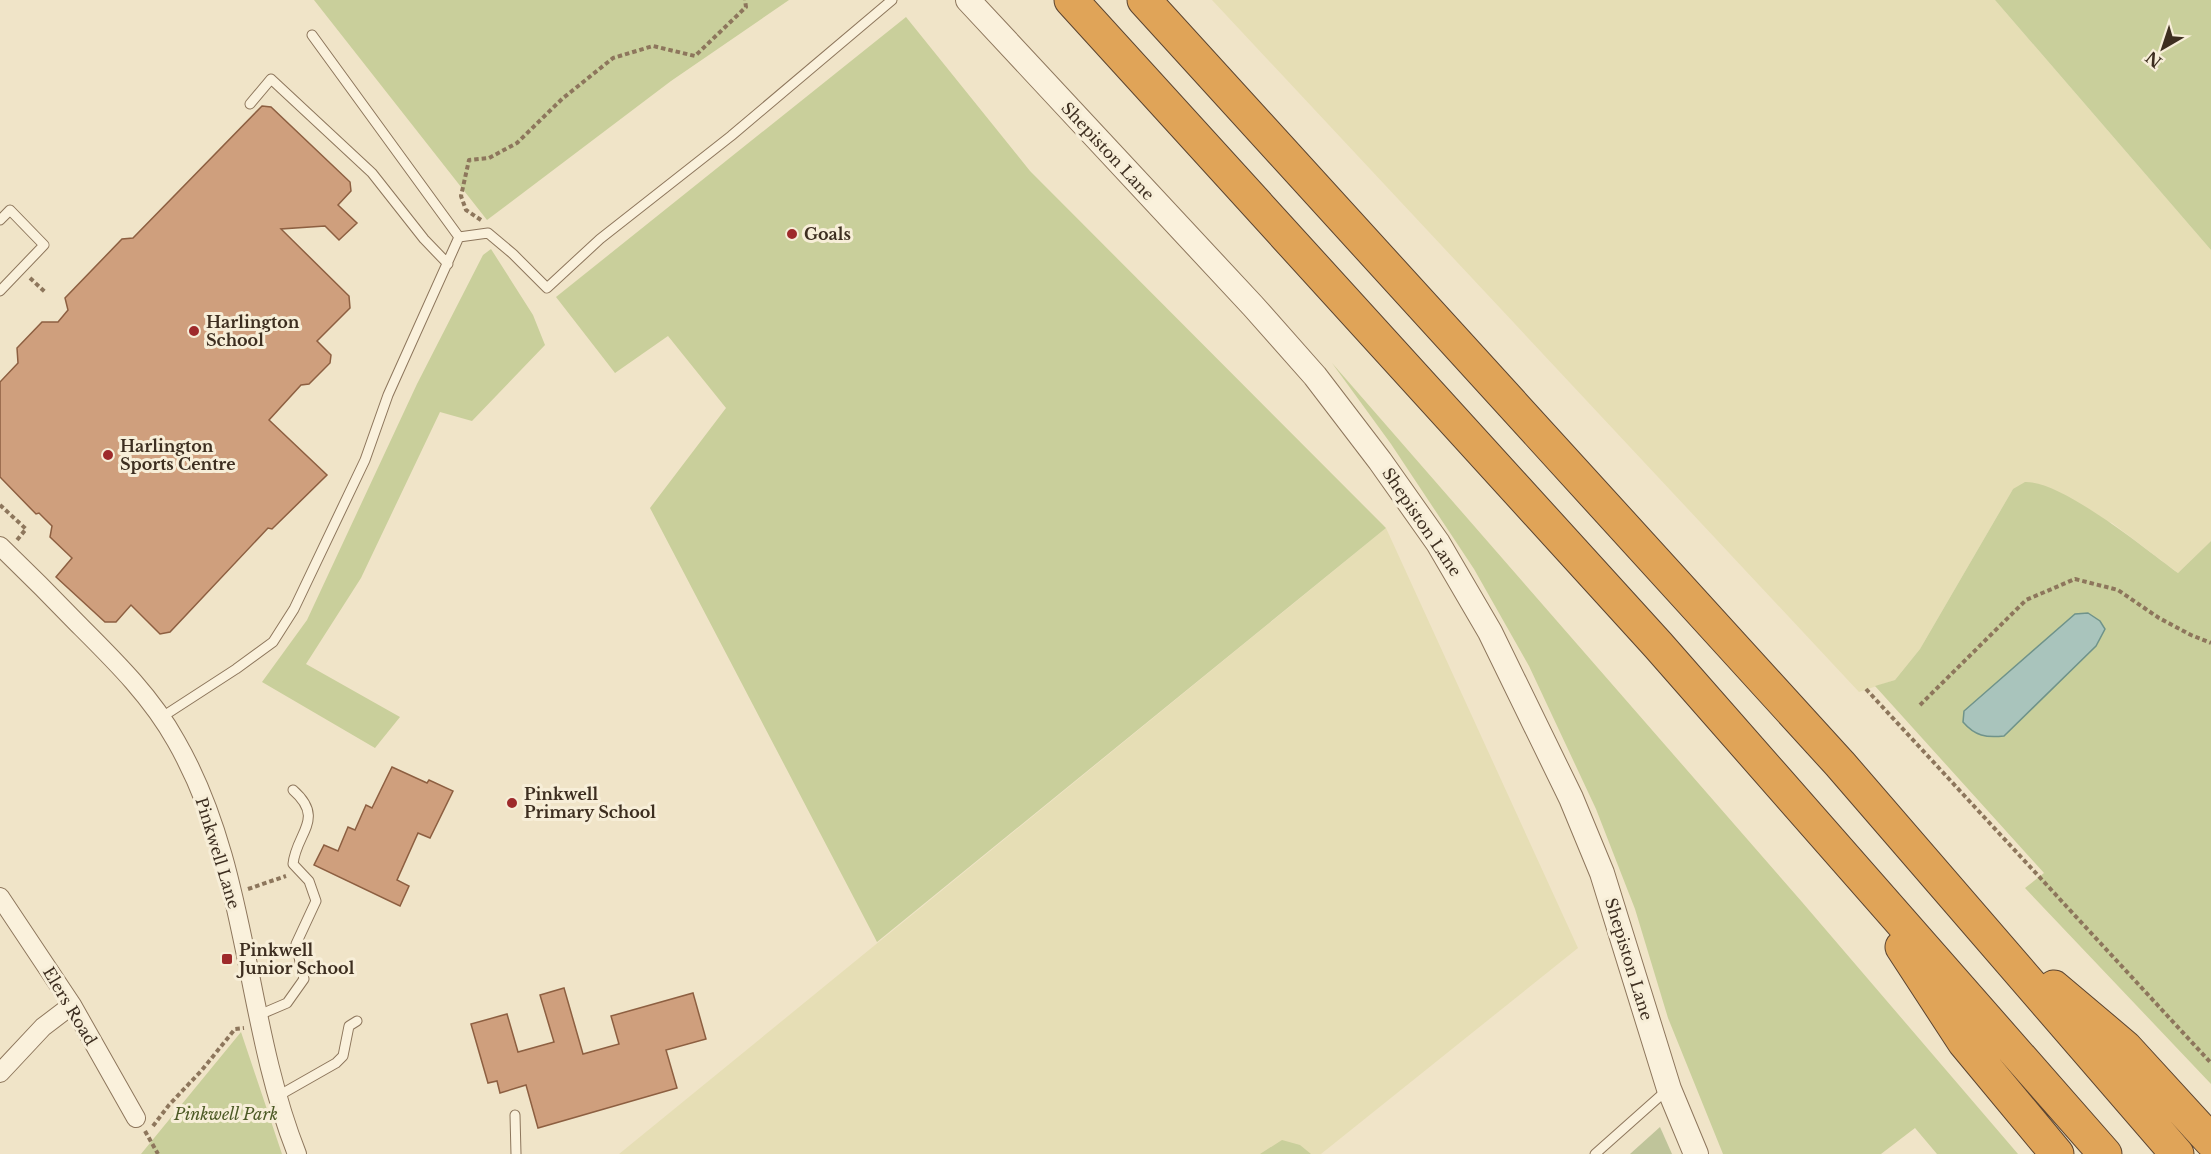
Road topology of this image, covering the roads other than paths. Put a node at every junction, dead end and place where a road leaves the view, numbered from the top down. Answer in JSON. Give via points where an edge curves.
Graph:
{"nodes":[{"id":1,"x":892,"y":0,"type":"edge"},
{"id":2,"x":968,"y":0,"type":"edge"},
{"id":3,"x":1071,"y":0,"type":"edge"},
{"id":4,"x":1144,"y":0,"type":"edge"},
{"id":5,"x":312,"y":35,"type":"dead end"},
{"id":6,"x":250,"y":104,"type":"dead end"},
{"id":7,"x":0,"y":220,"type":"edge"},
{"id":8,"x":459,"y":237,"type":"junction"},
{"id":9,"x":448,"y":264,"type":"junction"},
{"id":10,"x":0,"y":291,"type":"edge"},
{"id":11,"x":3,"y":549,"type":"edge"},
{"id":12,"x":162,"y":717,"type":"junction"},
{"id":13,"x":293,"y":790,"type":"dead end"},
{"id":14,"x":1833,"y":843,"type":"junction"},
{"id":15,"x":0,"y":897,"type":"edge"},
{"id":16,"x":1971,"y":916,"type":"junction"},
{"id":17,"x":72,"y":1005,"type":"junction"},
{"id":18,"x":260,"y":1020,"type":"junction"},
{"id":19,"x":357,"y":1021,"type":"dead end"},
{"id":20,"x":0,"y":1073,"type":"edge"},
{"id":21,"x":1669,"y":1089,"type":"junction"},
{"id":22,"x":278,"y":1096,"type":"junction"},
{"id":23,"x":515,"y":1115,"type":"dead end"},
{"id":24,"x":140,"y":1124,"type":"road end"},
{"id":25,"x":2211,"y":1141,"type":"edge"},
{"id":26,"x":297,"y":1154,"type":"edge"},
{"id":27,"x":516,"y":1154,"type":"edge"},
{"id":28,"x":1594,"y":1154,"type":"edge"},
{"id":29,"x":1696,"y":1154,"type":"edge"},
{"id":30,"x":2057,"y":1154,"type":"edge"},
{"id":31,"x":2105,"y":1154,"type":"edge"},
{"id":32,"x":2177,"y":1154,"type":"edge"}],
"edges":[{"from":1,"to":8,"type":"lane","via":[[731,136],[600,239],[547,288],[488,233]]},
{"from":2,"to":21,"type":"street","name":"Shepiston Lane","via":[[1315,376],[1438,543],[1490,632],[1571,798],[1602,873]]},
{"from":3,"to":14,"type":"highway","via":[[1452,416]]},
{"from":4,"to":16,"type":"highway","via":[[1832,756]]},
{"from":5,"to":8,"type":"lane"},
{"from":6,"to":9,"type":"lane","via":[[271,79],[372,173]]},
{"from":7,"to":10,"type":"lane","via":[[10,210],[44,245]]},
{"from":8,"to":9,"type":"lane"},
{"from":9,"to":12,"type":"lane","via":[[388,395],[365,460],[294,609],[273,642]]},
{"from":11,"to":12,"type":"street","name":"Pinkwell Lane","via":[[124,670]]},
{"from":12,"to":18,"type":"street","name":"Pinkwell Lane","via":[[205,801],[222,853]]},
{"from":13,"to":18,"type":"lane","via":[[302,798],[309,822],[293,864],[309,881],[316,901],[296,944],[304,979],[287,1003]]},
{"from":14,"to":30,"type":"highway","via":[[1964,1042]]},
{"from":14,"to":31,"type":"highway"},
{"from":15,"to":17,"type":"street","name":"Elers Road"},
{"from":16,"to":25,"type":"highway","via":[[2125,1047]]},
{"from":16,"to":32,"type":"highway"},
{"from":17,"to":20,"type":"street","via":[[43,1027]]},
{"from":17,"to":24,"type":"street","name":"Elers Road"},
{"from":18,"to":22,"type":"street","name":"Pinkwell Lane"},
{"from":19,"to":22,"type":"lane","via":[[349,1026],[343,1056],[336,1063]]},
{"from":21,"to":28,"type":"lane"},
{"from":21,"to":29,"type":"street","name":"Shepiston Lane"},
{"from":22,"to":26,"type":"street","name":"Pinkwell Lane"},
{"from":23,"to":27,"type":"lane"}]}
